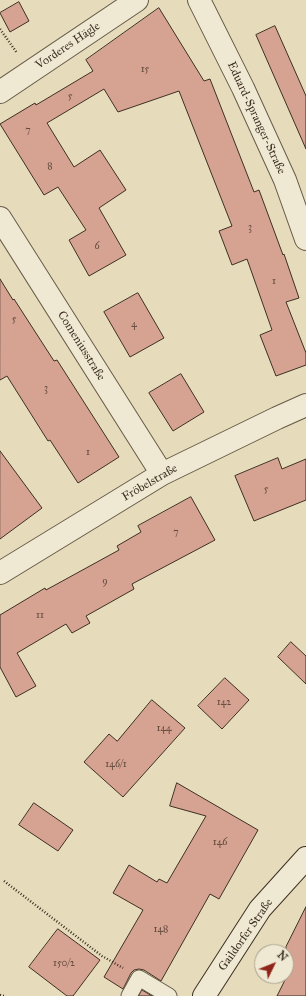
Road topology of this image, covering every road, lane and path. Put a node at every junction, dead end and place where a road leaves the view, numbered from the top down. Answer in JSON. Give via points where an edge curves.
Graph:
{"nodes":[{"id":1,"x":137,"y":0,"type":"edge"},
{"id":2,"x":199,"y":0,"type":"edge"},
{"id":3,"x":0,"y":92,"type":"edge"},
{"id":4,"x":0,"y":218,"type":"edge"},
{"id":5,"x":306,"y":238,"type":"edge"},
{"id":6,"x":306,"y":405,"type":"edge"},
{"id":7,"x":162,"y":474,"type":"junction"},
{"id":8,"x":0,"y":573,"type":"edge"},
{"id":9,"x":306,"y":858,"type":"edge"},
{"id":10,"x":4,"y":882,"type":"dead end"},
{"id":11,"x":139,"y":978,"type":"junction"},
{"id":12,"x":0,"y":995,"type":"edge"},
{"id":13,"x":4,"y":996,"type":"edge"},
{"id":14,"x":129,"y":996,"type":"edge"},
{"id":15,"x":169,"y":996,"type":"edge"},
{"id":16,"x":204,"y":996,"type":"edge"}],
"edges":[{"from":1,"to":3,"type":"street","name":"Vorderes Hägle"},
{"from":2,"to":5,"type":"street","name":"Eduard-Spranger-Straße","via":[[244,88],[285,180]]},
{"from":4,"to":7,"type":"street","name":"Comeniusstraße"},
{"from":6,"to":7,"type":"street","name":"Fröbelstraße"},
{"from":7,"to":8,"type":"street","name":"Fröbelstraße"},
{"from":9,"to":16,"type":"street","name":"Gaildorfer Straße","via":[[260,909]]},
{"from":10,"to":11,"type":"path","via":[[102,956]]},
{"from":11,"to":14,"type":"lane"},
{"from":11,"to":15,"type":"lane"},
{"from":12,"to":13,"type":"path"}]}
